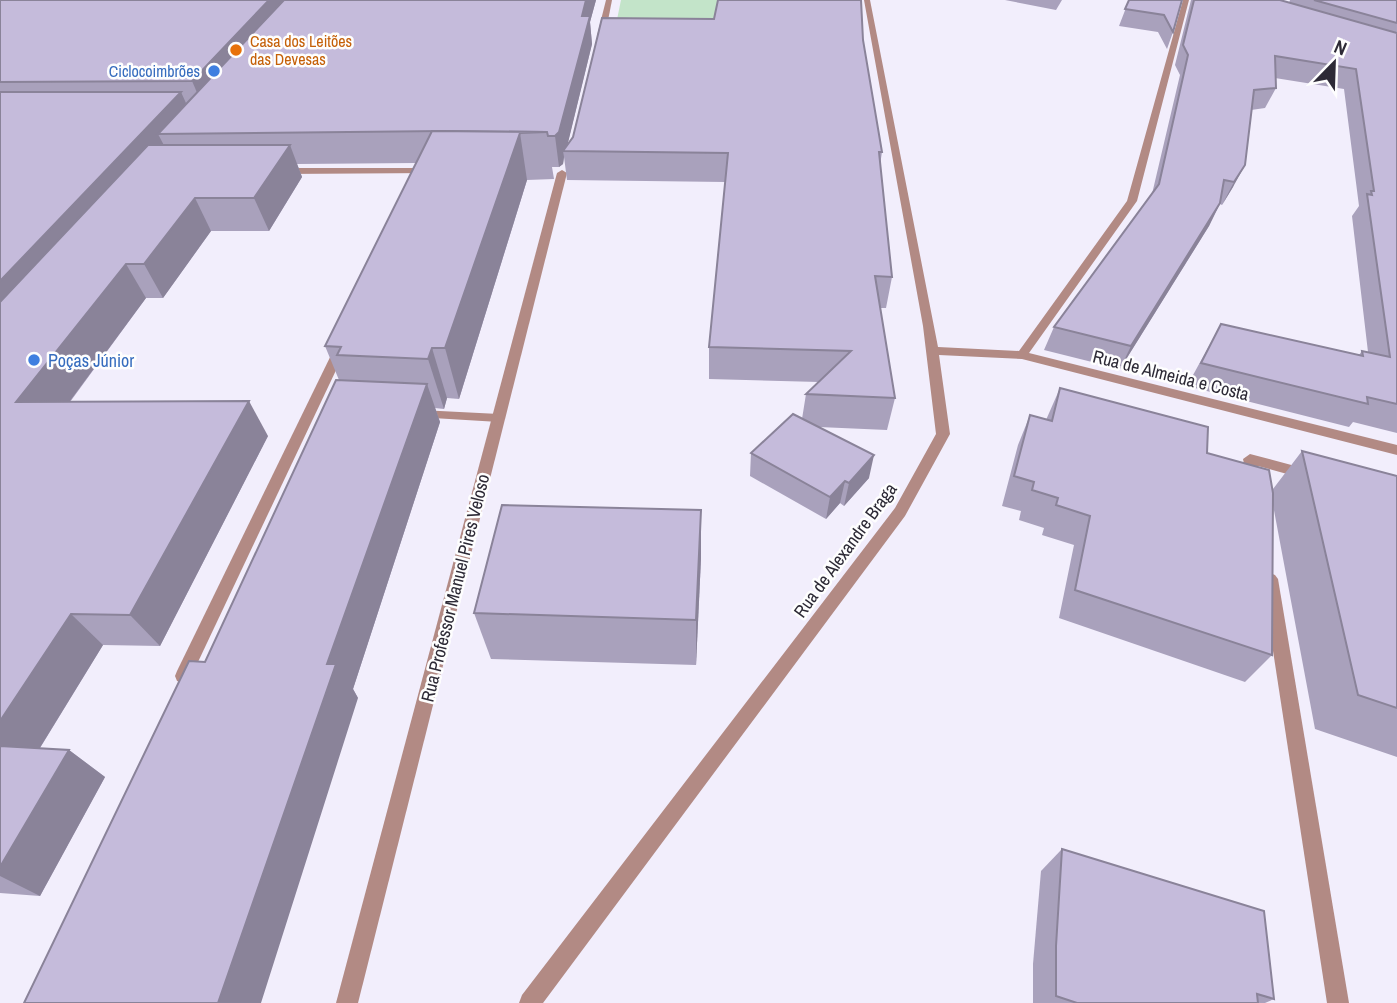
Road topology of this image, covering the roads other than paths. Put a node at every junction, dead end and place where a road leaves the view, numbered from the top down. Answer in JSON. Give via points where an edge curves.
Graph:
{"nodes":[{"id":1,"x":610,"y":0,"type":"edge"},
{"id":2,"x":867,"y":0,"type":"edge"},
{"id":3,"x":1186,"y":0,"type":"edge"},
{"id":4,"x":597,"y":51,"type":"edge"},
{"id":5,"x":269,"y":171,"type":"edge"},
{"id":6,"x":428,"y":171,"type":"junction"},
{"id":7,"x":442,"y":171,"type":"edge"},
{"id":8,"x":548,"y":173,"type":"edge"},
{"id":9,"x":422,"y":182,"type":"edge"},
{"id":10,"x":345,"y":338,"type":"edge"},
{"id":11,"x":933,"y":351,"type":"junction"},
{"id":12,"x":1022,"y":355,"type":"junction"},
{"id":13,"x":404,"y":414,"type":"edge"},
{"id":14,"x":499,"y":418,"type":"junction"},
{"id":15,"x":1397,"y":450,"type":"edge"},
{"id":16,"x":1317,"y":477,"type":"edge"},
{"id":17,"x":1257,"y":499,"type":"edge"},
{"id":18,"x":1268,"y":568,"type":"edge"},
{"id":19,"x":178,"y":687,"type":"edge"},
{"id":20,"x":347,"y":1003,"type":"edge"},
{"id":21,"x":530,"y":1003,"type":"edge"},
{"id":22,"x":1338,"y":1003,"type":"edge"}],
"edges":[{"from":1,"to":4,"type":"street"},
{"from":2,"to":11,"type":"street","name":"Rua de Alexandre Braga"},
{"from":3,"to":12,"type":"street","via":[[1132,201]]},
{"from":5,"to":6,"type":"street"},
{"from":6,"to":7,"type":"street"},
{"from":6,"to":9,"type":"street"},
{"from":8,"to":14,"type":"street","name":"Rua Professor Manuel Pires Veloso","via":[[566,170]]},
{"from":10,"to":19,"type":"street","via":[[317,410]]},
{"from":11,"to":12,"type":"street","name":"Rua de Almeida e Costa"},
{"from":11,"to":21,"type":"street","name":"Rua de Alexandre Braga","via":[[943,434],[900,512]]},
{"from":12,"to":15,"type":"street","name":"Rua de Almeida e Costa"},
{"from":13,"to":14,"type":"street"},
{"from":14,"to":20,"type":"street","name":"Rua Professor Manuel Pires Veloso"},
{"from":16,"to":17,"type":"street","via":[[1250,459]]},
{"from":18,"to":22,"type":"street"}]}
